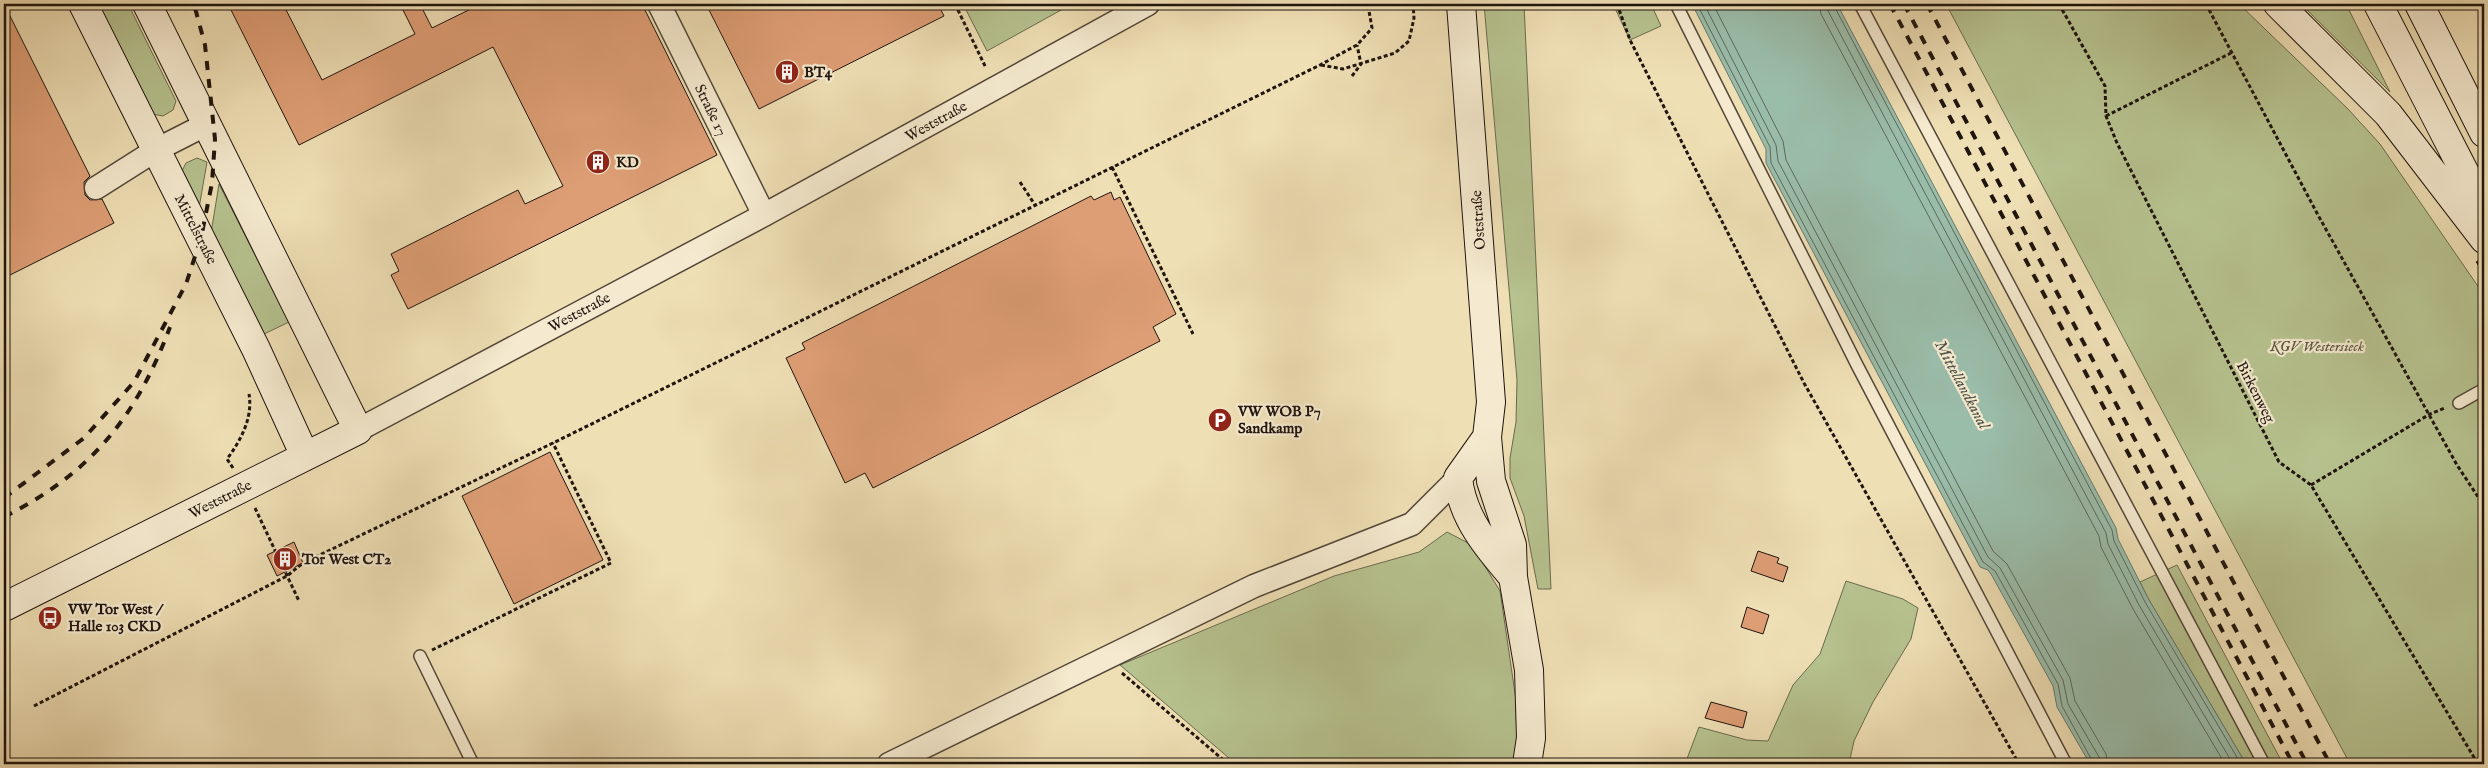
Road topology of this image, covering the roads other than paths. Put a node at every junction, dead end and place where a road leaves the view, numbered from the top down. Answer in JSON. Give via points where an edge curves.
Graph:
{"nodes":[{"id":1,"x":84,"y":4,"type":"edge"},
{"id":2,"x":147,"y":4,"type":"edge"},
{"id":3,"x":659,"y":4,"type":"edge"},
{"id":4,"x":1148,"y":4,"type":"edge"},
{"id":5,"x":1461,"y":4,"type":"edge"},
{"id":6,"x":1676,"y":4,"type":"edge"},
{"id":7,"x":1860,"y":4,"type":"edge"},
{"id":8,"x":2278,"y":4,"type":"edge"},
{"id":9,"x":2378,"y":4,"type":"edge"},
{"id":10,"x":2419,"y":4,"type":"edge"},
{"id":11,"x":2388,"y":114,"type":"junction"},
{"id":12,"x":2436,"y":121,"type":"junction"},
{"id":13,"x":208,"y":124,"type":"junction"},
{"id":14,"x":2484,"y":132,"type":"edge"},
{"id":15,"x":156,"y":150,"type":"junction"},
{"id":16,"x":96,"y":188,"type":"dead end"},
{"id":17,"x":2484,"y":210,"type":"edge"},
{"id":18,"x":764,"y":215,"type":"junction"},
{"id":19,"x":2484,"y":239,"type":"edge"},
{"id":20,"x":2484,"y":389,"type":"edge"},
{"id":21,"x":2459,"y":403,"type":"road end"},
{"id":22,"x":358,"y":430,"type":"junction"},
{"id":23,"x":1487,"y":437,"type":"junction"},
{"id":24,"x":305,"y":456,"type":"junction"},
{"id":25,"x":1458,"y":478,"type":"junction"},
{"id":26,"x":1512,"y":578,"type":"junction"},
{"id":27,"x":4,"y":607,"type":"edge"},
{"id":28,"x":420,"y":656,"type":"road end"},
{"id":29,"x":472,"y":764,"type":"edge"},
{"id":30,"x":889,"y":764,"type":"edge"},
{"id":31,"x":1527,"y":764,"type":"edge"},
{"id":32,"x":2066,"y":764,"type":"edge"},
{"id":33,"x":2264,"y":764,"type":"edge"}],
"edges":[{"from":1,"to":15,"type":"street","name":"Mittelstraße"},
{"from":2,"to":13,"type":"street"},
{"from":3,"to":18,"type":"street","name":"Straße 17"},
{"from":4,"to":18,"type":"street","name":"Weststraße"},
{"from":5,"to":23,"type":"street","name":"Oststraße","via":[[1491,402]]},
{"from":6,"to":32,"type":"lane","via":[[1857,365]]},
{"from":7,"to":33,"type":"lane"},
{"from":8,"to":11,"type":"street"},
{"from":9,"to":12,"type":"street"},
{"from":10,"to":14,"type":"street"},
{"from":11,"to":12,"type":"street","via":[[2409,123]]},
{"from":11,"to":19,"type":"street"},
{"from":12,"to":14,"type":"street","via":[[2455,119]]},
{"from":12,"to":17,"type":"street"},
{"from":13,"to":15,"type":"street"},
{"from":13,"to":22,"type":"street"},
{"from":15,"to":16,"type":"street"},
{"from":15,"to":24,"type":"street","name":"Mittelstraße","via":[[252,340]]},
{"from":18,"to":22,"type":"street","name":"Weststraße"},
{"from":20,"to":21,"type":"lane"},
{"from":22,"to":24,"type":"street","name":"Weststraße"},
{"from":23,"to":25,"type":"street"},
{"from":23,"to":26,"type":"street","name":"Oststraße","via":[[1491,480],[1512,545]]},
{"from":24,"to":27,"type":"street","name":"Weststraße"},
{"from":25,"to":26,"type":"street","via":[[1468,518]]},
{"from":25,"to":30,"type":"street","via":[[1412,524],[1254,586]]},
{"from":26,"to":31,"type":"street","name":"Oststraße","via":[[1529,670],[1532,738]]},
{"from":28,"to":29,"type":"lane"}]}
